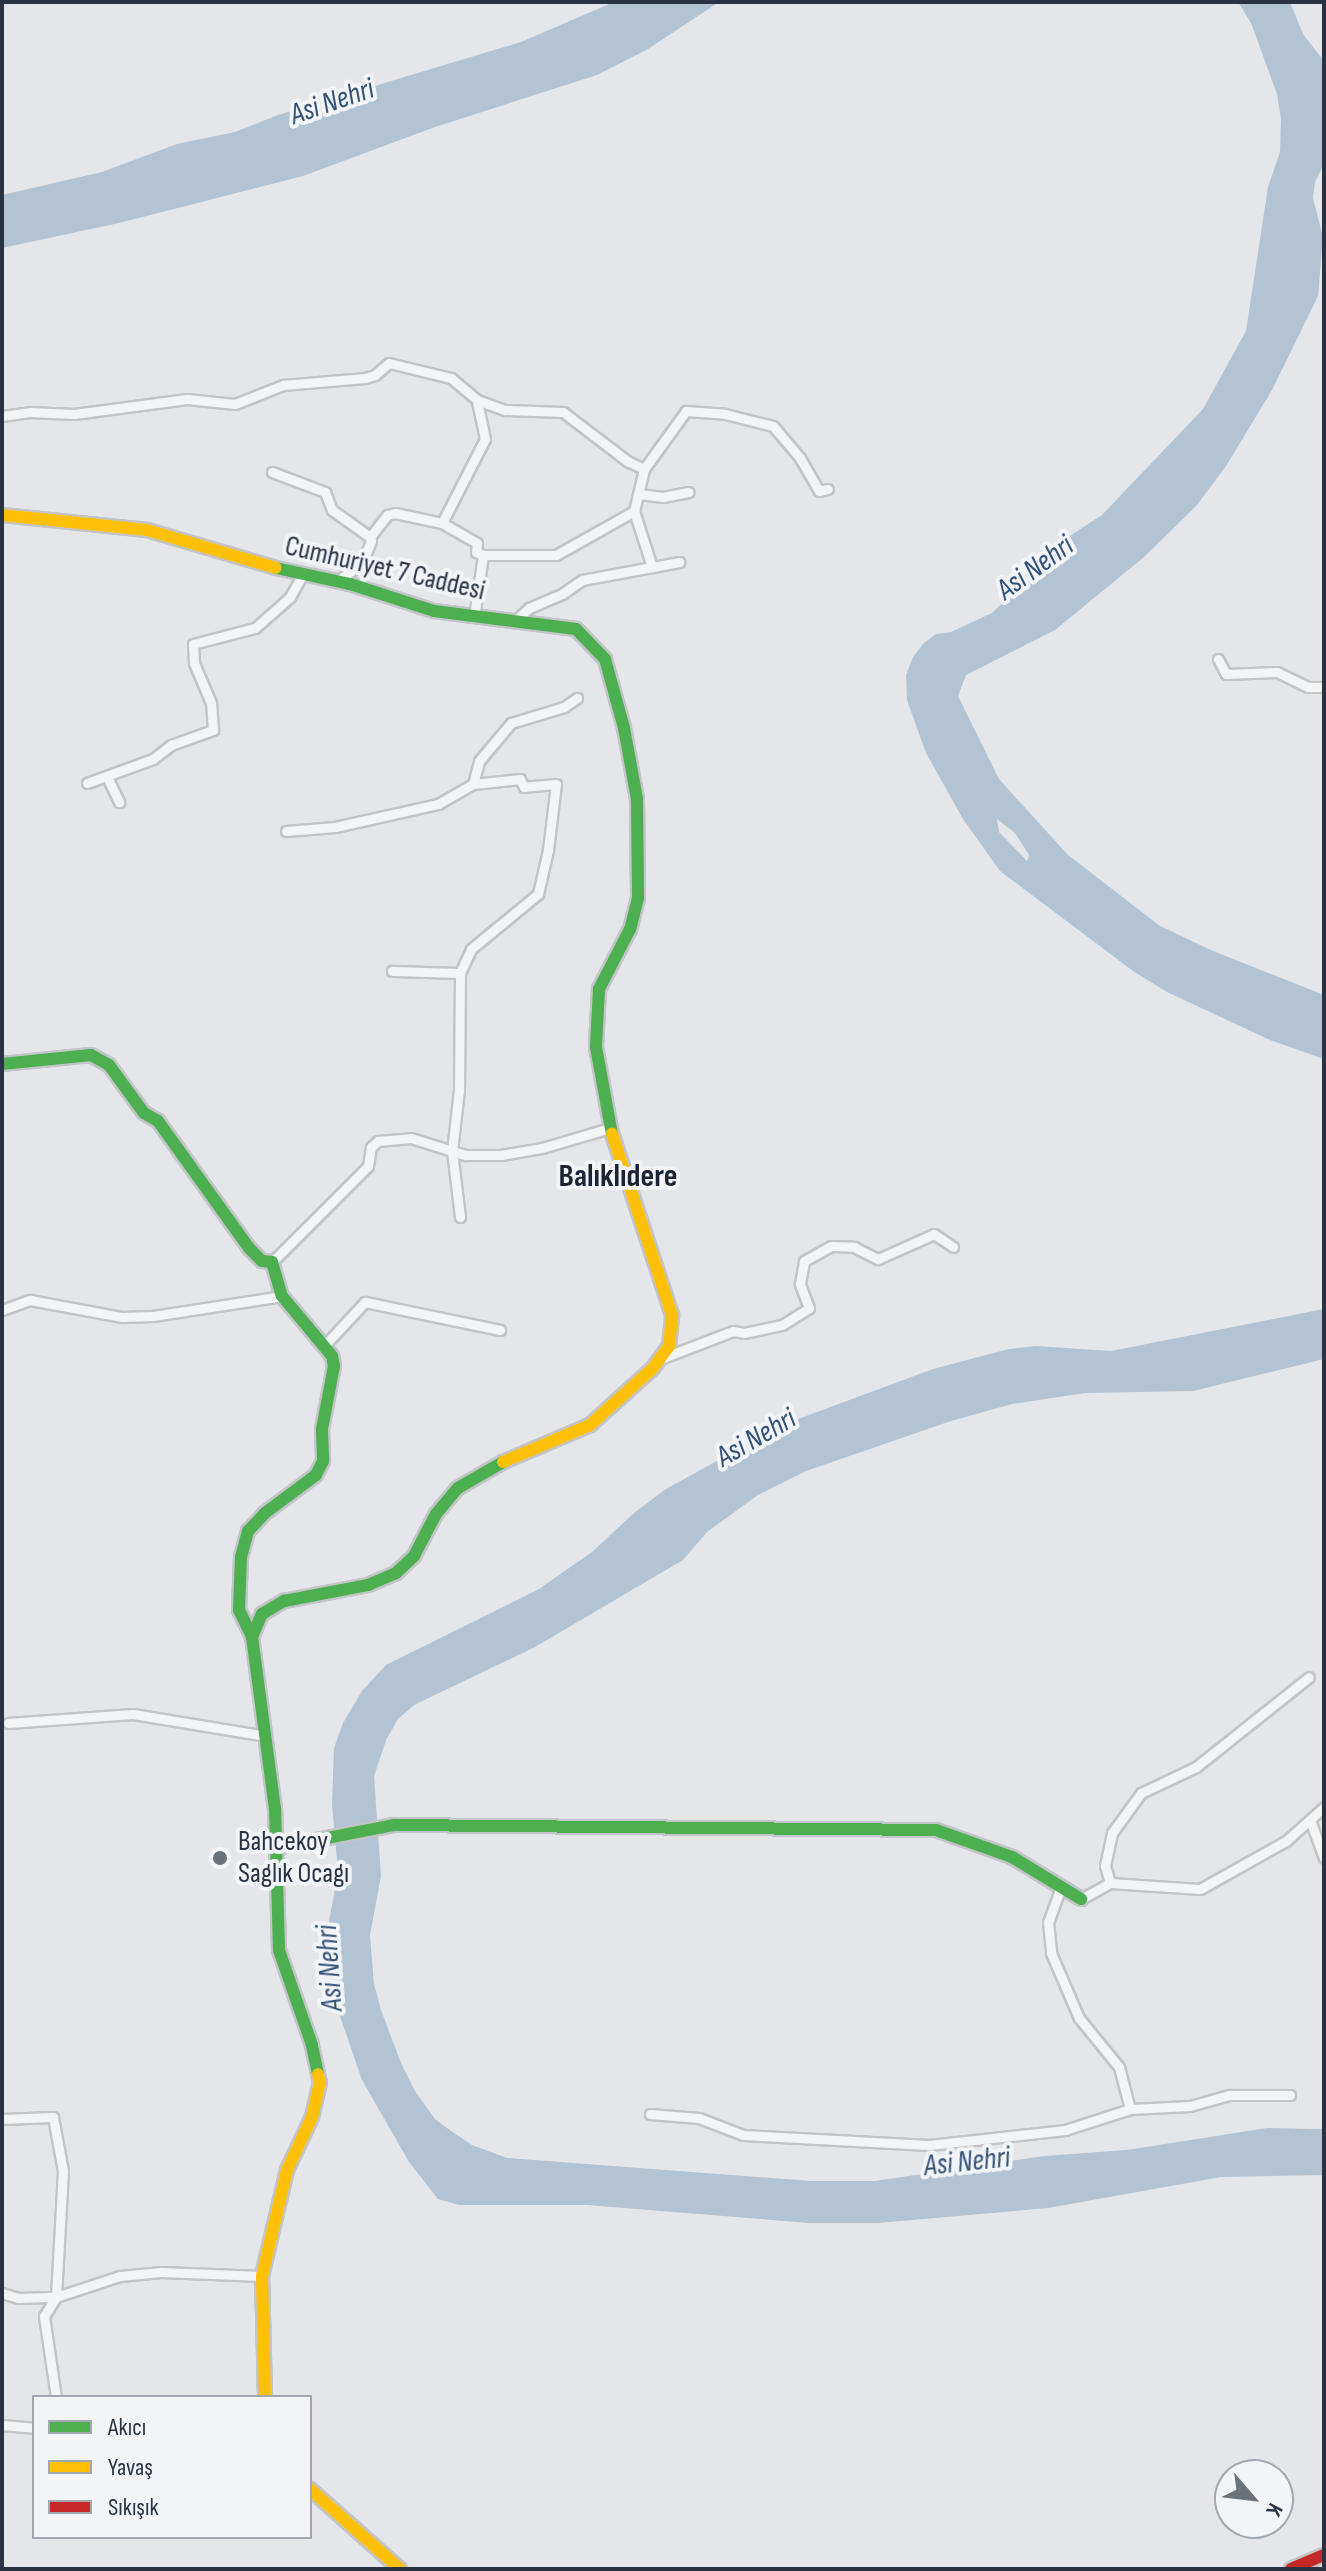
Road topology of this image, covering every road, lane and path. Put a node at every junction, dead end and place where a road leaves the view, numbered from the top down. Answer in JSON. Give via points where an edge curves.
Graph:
{"nodes":[{"id":1,"x":477,"y":400,"type":"junction"},
{"id":2,"x":2,"y":416,"type":"edge"},
{"id":3,"x":644,"y":469,"type":"junction"},
{"id":4,"x":272,"y":472,"type":"dead end"},
{"id":5,"x":828,"y":489,"type":"dead end"},
{"id":6,"x":689,"y":492,"type":"dead end"},
{"id":7,"x":639,"y":494,"type":"junction"},
{"id":8,"x":634,"y":511,"type":"junction"},
{"id":9,"x":2,"y":515,"type":"edge"},
{"id":10,"x":442,"y":523,"type":"junction"},
{"id":11,"x":370,"y":537,"type":"junction"},
{"id":12,"x":483,"y":555,"type":"junction"},
{"id":13,"x":679,"y":562,"type":"dead end"},
{"id":14,"x":652,"y":567,"type":"junction"},
{"id":15,"x":302,"y":575,"type":"junction"},
{"id":16,"x":336,"y":582,"type":"junction"},
{"id":17,"x":474,"y":617,"type":"junction"},
{"id":18,"x":516,"y":620,"type":"junction"},
{"id":19,"x":1218,"y":659,"type":"dead end"},
{"id":20,"x":1324,"y":687,"type":"edge"},
{"id":21,"x":577,"y":698,"type":"dead end"},
{"id":22,"x":107,"y":777,"type":"junction"},
{"id":23,"x":87,"y":783,"type":"dead end"},
{"id":24,"x":473,"y":784,"type":"junction"},
{"id":25,"x":119,"y":802,"type":"dead end"},
{"id":26,"x":286,"y":831,"type":"dead end"},
{"id":27,"x":392,"y":971,"type":"dead end"},
{"id":28,"x":460,"y":973,"type":"junction"},
{"id":29,"x":2,"y":1064,"type":"edge"},
{"id":30,"x":610,"y":1128,"type":"junction"},
{"id":31,"x":452,"y":1151,"type":"junction"},
{"id":32,"x":460,"y":1217,"type":"dead end"},
{"id":33,"x":953,"y":1247,"type":"dead end"},
{"id":34,"x":272,"y":1262,"type":"junction"},
{"id":35,"x":282,"y":1296,"type":"junction"},
{"id":36,"x":2,"y":1310,"type":"edge"},
{"id":37,"x":500,"y":1330,"type":"dead end"},
{"id":38,"x":323,"y":1347,"type":"junction"},
{"id":39,"x":660,"y":1359,"type":"junction"},
{"id":40,"x":252,"y":1637,"type":"junction"},
{"id":41,"x":1309,"y":1677,"type":"dead end"},
{"id":42,"x":8,"y":1723,"type":"dead end"},
{"id":43,"x":266,"y":1736,"type":"junction"},
{"id":44,"x":1324,"y":1807,"type":"edge"},
{"id":45,"x":1310,"y":1820,"type":"junction"},
{"id":46,"x":276,"y":1848,"type":"junction"},
{"id":47,"x":1324,"y":1858,"type":"edge"},
{"id":48,"x":1110,"y":1883,"type":"junction"},
{"id":49,"x":1061,"y":1887,"type":"junction"},
{"id":50,"x":1081,"y":1899,"type":"joint"},
{"id":51,"x":1290,"y":2095,"type":"dead end"},
{"id":52,"x":1130,"y":2109,"type":"junction"},
{"id":53,"x":650,"y":2114,"type":"dead end"},
{"id":54,"x":2,"y":2119,"type":"edge"},
{"id":55,"x":262,"y":2276,"type":"junction"},
{"id":56,"x":2,"y":2293,"type":"edge"},
{"id":57,"x":56,"y":2297,"type":"junction"},
{"id":58,"x":56,"y":2395,"type":"edge"},
{"id":59,"x":265,"y":2395,"type":"edge"},
{"id":60,"x":2,"y":2425,"type":"edge"},
{"id":61,"x":32,"y":2428,"type":"edge"},
{"id":62,"x":312,"y":2491,"type":"edge"},
{"id":63,"x":1324,"y":2555,"type":"edge"},
{"id":64,"x":400,"y":2569,"type":"edge"},
{"id":65,"x":1291,"y":2569,"type":"edge"}],
"edges":[{"from":1,"to":2,"type":"street","via":[[451,378],[389,363],[365,378],[283,385],[235,404],[187,399],[74,414]]},
{"from":1,"to":3,"type":"street","via":[[505,410],[563,412]]},
{"from":1,"to":10,"type":"street","via":[[485,439]]},
{"from":3,"to":5,"type":"street","via":[[686,411],[705,411],[773,426],[819,491]]},
{"from":3,"to":7,"type":"street"},
{"from":4,"to":11,"type":"street","via":[[325,492],[332,510]]},
{"from":6,"to":7,"type":"street"},
{"from":7,"to":8,"type":"street"},
{"from":8,"to":12,"type":"street","via":[[556,555]]},
{"from":8,"to":14,"type":"street"},
{"from":9,"to":15,"type":"main road","name":"Cumhuriyet 7 Caddesi","via":[[147,530]]},
{"from":10,"to":11,"type":"street","via":[[395,513],[387,515]]},
{"from":10,"to":12,"type":"street","via":[[477,543],[476,552]]},
{"from":11,"to":16,"type":"street","via":[[362,563]]},
{"from":12,"to":17,"type":"street"},
{"from":13,"to":14,"type":"street"},
{"from":14,"to":18,"type":"street","via":[[582,580]]},
{"from":15,"to":16,"type":"main road","name":"Cumhuriyet 7 Caddesi"},
{"from":15,"to":22,"type":"street","via":[[290,597],[255,628],[193,644],[194,663],[211,703],[213,730]]},
{"from":16,"to":17,"type":"main road","name":"Cumhuriyet 7 Caddesi","via":[[434,611]]},
{"from":17,"to":18,"type":"main road","name":"Cumhuriyet 7 Caddesi"},
{"from":18,"to":30,"type":"main road","name":"Cumhuriyet 7 Caddesi","via":[[576,629],[605,659],[633,770],[638,898],[630,929],[599,989],[597,1011],[600,1076]]},
{"from":19,"to":20,"type":"street","via":[[1226,674],[1277,672],[1308,687]]},
{"from":21,"to":24,"type":"street","via":[[511,723],[479,761]]},
{"from":22,"to":23,"type":"street"},
{"from":22,"to":25,"type":"street"},
{"from":24,"to":26,"type":"street","via":[[412,812]]},
{"from":24,"to":28,"type":"street","via":[[520,779],[524,787],[556,784],[538,894],[471,949]]},
{"from":27,"to":28,"type":"street"},
{"from":28,"to":31,"type":"street","via":[[459,1090]]},
{"from":29,"to":34,"type":"main road","via":[[91,1055],[109,1065],[144,1113],[158,1121],[249,1248],[262,1261]]},
{"from":30,"to":31,"type":"street","via":[[524,1153]]},
{"from":30,"to":39,"type":"main road","name":"Cumhuriyet 7 Caddesi","via":[[672,1315],[672,1336]]},
{"from":31,"to":32,"type":"street"},
{"from":31,"to":34,"type":"street","via":[[411,1138],[378,1141],[371,1147],[368,1166]]},
{"from":33,"to":39,"type":"street","via":[[934,1234],[878,1259],[854,1247],[831,1246],[804,1261],[800,1284],[809,1308],[782,1325],[733,1331]]},
{"from":34,"to":35,"type":"main road"},
{"from":35,"to":36,"type":"street","via":[[153,1316],[122,1317],[30,1300]]},
{"from":35,"to":38,"type":"main road"},
{"from":37,"to":38,"type":"street","via":[[365,1302]]},
{"from":38,"to":40,"type":"main road","via":[[334,1366],[322,1429],[323,1461],[316,1475],[248,1531],[241,1557],[239,1610]]},
{"from":39,"to":40,"type":"main road","name":"Cumhuriyet 7 Caddesi","via":[[590,1425],[494,1466],[458,1488],[436,1514],[414,1556],[396,1573],[368,1585],[284,1601],[262,1614]]},
{"from":40,"to":43,"type":"main road"},
{"from":41,"to":48,"type":"street","via":[[1196,1767],[1157,1783],[1128,1806],[1106,1851]]},
{"from":42,"to":43,"type":"street","via":[[133,1714]]},
{"from":43,"to":46,"type":"main road"},
{"from":44,"to":45,"type":"street"},
{"from":45,"to":47,"type":"street"},
{"from":45,"to":48,"type":"street","via":[[1286,1841],[1200,1889]]},
{"from":46,"to":49,"type":"main road","via":[[394,1825],[936,1830],[1012,1857]]},
{"from":46,"to":55,"type":"main road","via":[[276,1932],[320,2083],[312,2117],[287,2170]]},
{"from":48,"to":50,"type":"street"},
{"from":49,"to":50,"type":"main road"},
{"from":49,"to":52,"type":"street","via":[[1048,1922],[1051,1953],[1079,2018],[1119,2067]]},
{"from":51,"to":52,"type":"street","via":[[1241,2094],[1190,2106]]},
{"from":52,"to":53,"type":"street","via":[[1065,2130],[929,2145],[743,2135],[699,2118]]},
{"from":54,"to":57,"type":"street","via":[[53,2117],[63,2171]]},
{"from":55,"to":57,"type":"street","via":[[120,2276]]},
{"from":55,"to":59,"type":"main road"},
{"from":56,"to":57,"type":"street"},
{"from":57,"to":58,"type":"street","via":[[44,2316]]},
{"from":60,"to":61,"type":"street"},
{"from":62,"to":64,"type":"main road"},
{"from":63,"to":65,"type":"main road"}]}
